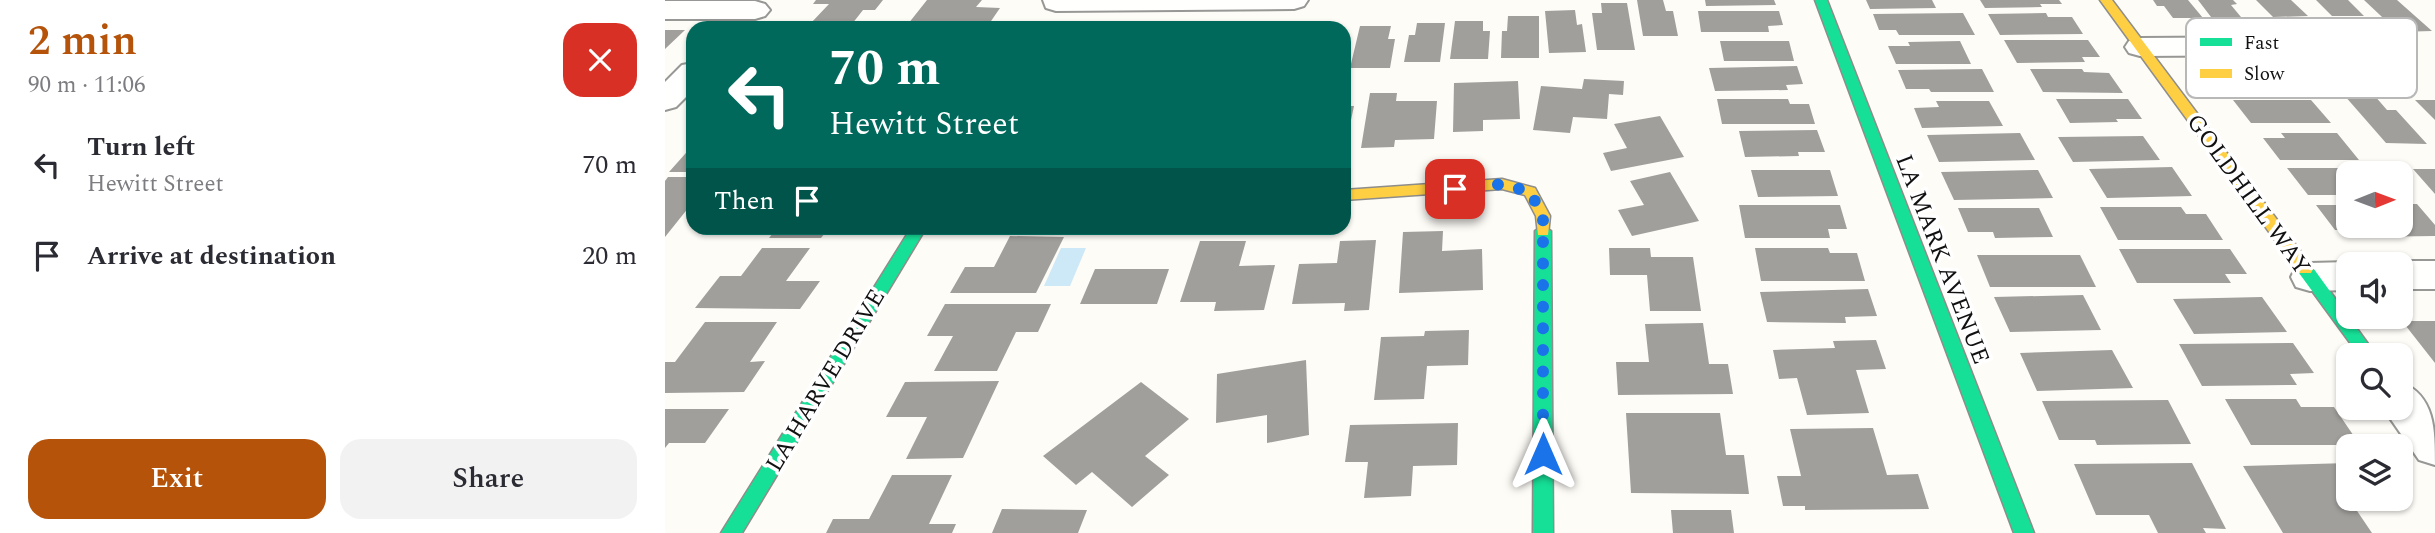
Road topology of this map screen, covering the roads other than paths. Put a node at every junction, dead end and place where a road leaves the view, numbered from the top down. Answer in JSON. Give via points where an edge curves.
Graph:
{"nodes":[{"id":1,"x":1294,"y":0,"type":"edge"},
{"id":2,"x":1821,"y":0,"type":"edge"},
{"id":3,"x":2106,"y":0,"type":"edge"},
{"id":4,"x":1057,"y":1,"type":"edge"},
{"id":5,"x":665,"y":10,"type":"edge"},
{"id":6,"x":752,"y":13,"type":"edge"},
{"id":7,"x":1044,"y":21,"type":"edge"},
{"id":8,"x":2140,"y":47,"type":"junction"},
{"id":9,"x":2186,"y":47,"type":"edge"},
{"id":10,"x":686,"y":79,"type":"edge"},
{"id":11,"x":665,"y":100,"type":"edge"},
{"id":12,"x":1351,"y":195,"type":"edge"},
{"id":13,"x":914,"y":235,"type":"edge"},
{"id":14,"x":2413,"y":275,"type":"edge"},
{"id":15,"x":2435,"y":275,"type":"edge"},
{"id":16,"x":2310,"y":276,"type":"junction"},
{"id":17,"x":2336,"y":276,"type":"edge"},
{"id":18,"x":2359,"y":343,"type":"edge"},
{"id":19,"x":2413,"y":416,"type":"edge"},
{"id":20,"x":2435,"y":446,"type":"edge"},
{"id":21,"x":731,"y":533,"type":"edge"},
{"id":22,"x":1543,"y":533,"type":"edge"},
{"id":23,"x":2024,"y":533,"type":"edge"}],
"edges":[{"from":1,"to":4,"type":"street"},
{"from":2,"to":23,"type":"street","name":"LA MARK AVENUE"},
{"from":3,"to":8,"type":"street","name":"GOLDHILL WAY"},
{"from":4,"to":7,"type":"street"},
{"from":5,"to":6,"type":"street"},
{"from":8,"to":9,"type":"street"},
{"from":8,"to":16,"type":"street","name":"GOLDHILL WAY"},
{"from":10,"to":11,"type":"street"},
{"from":12,"to":22,"type":"street","via":[[1502,184],[1530,192],[1543,216]]},
{"from":13,"to":21,"type":"street","name":"LA HARVE DRIVE"},
{"from":14,"to":15,"type":"street"},
{"from":16,"to":17,"type":"street"},
{"from":16,"to":18,"type":"street","name":"GOLDHILL WAY"},
{"from":19,"to":20,"type":"street"}]}
